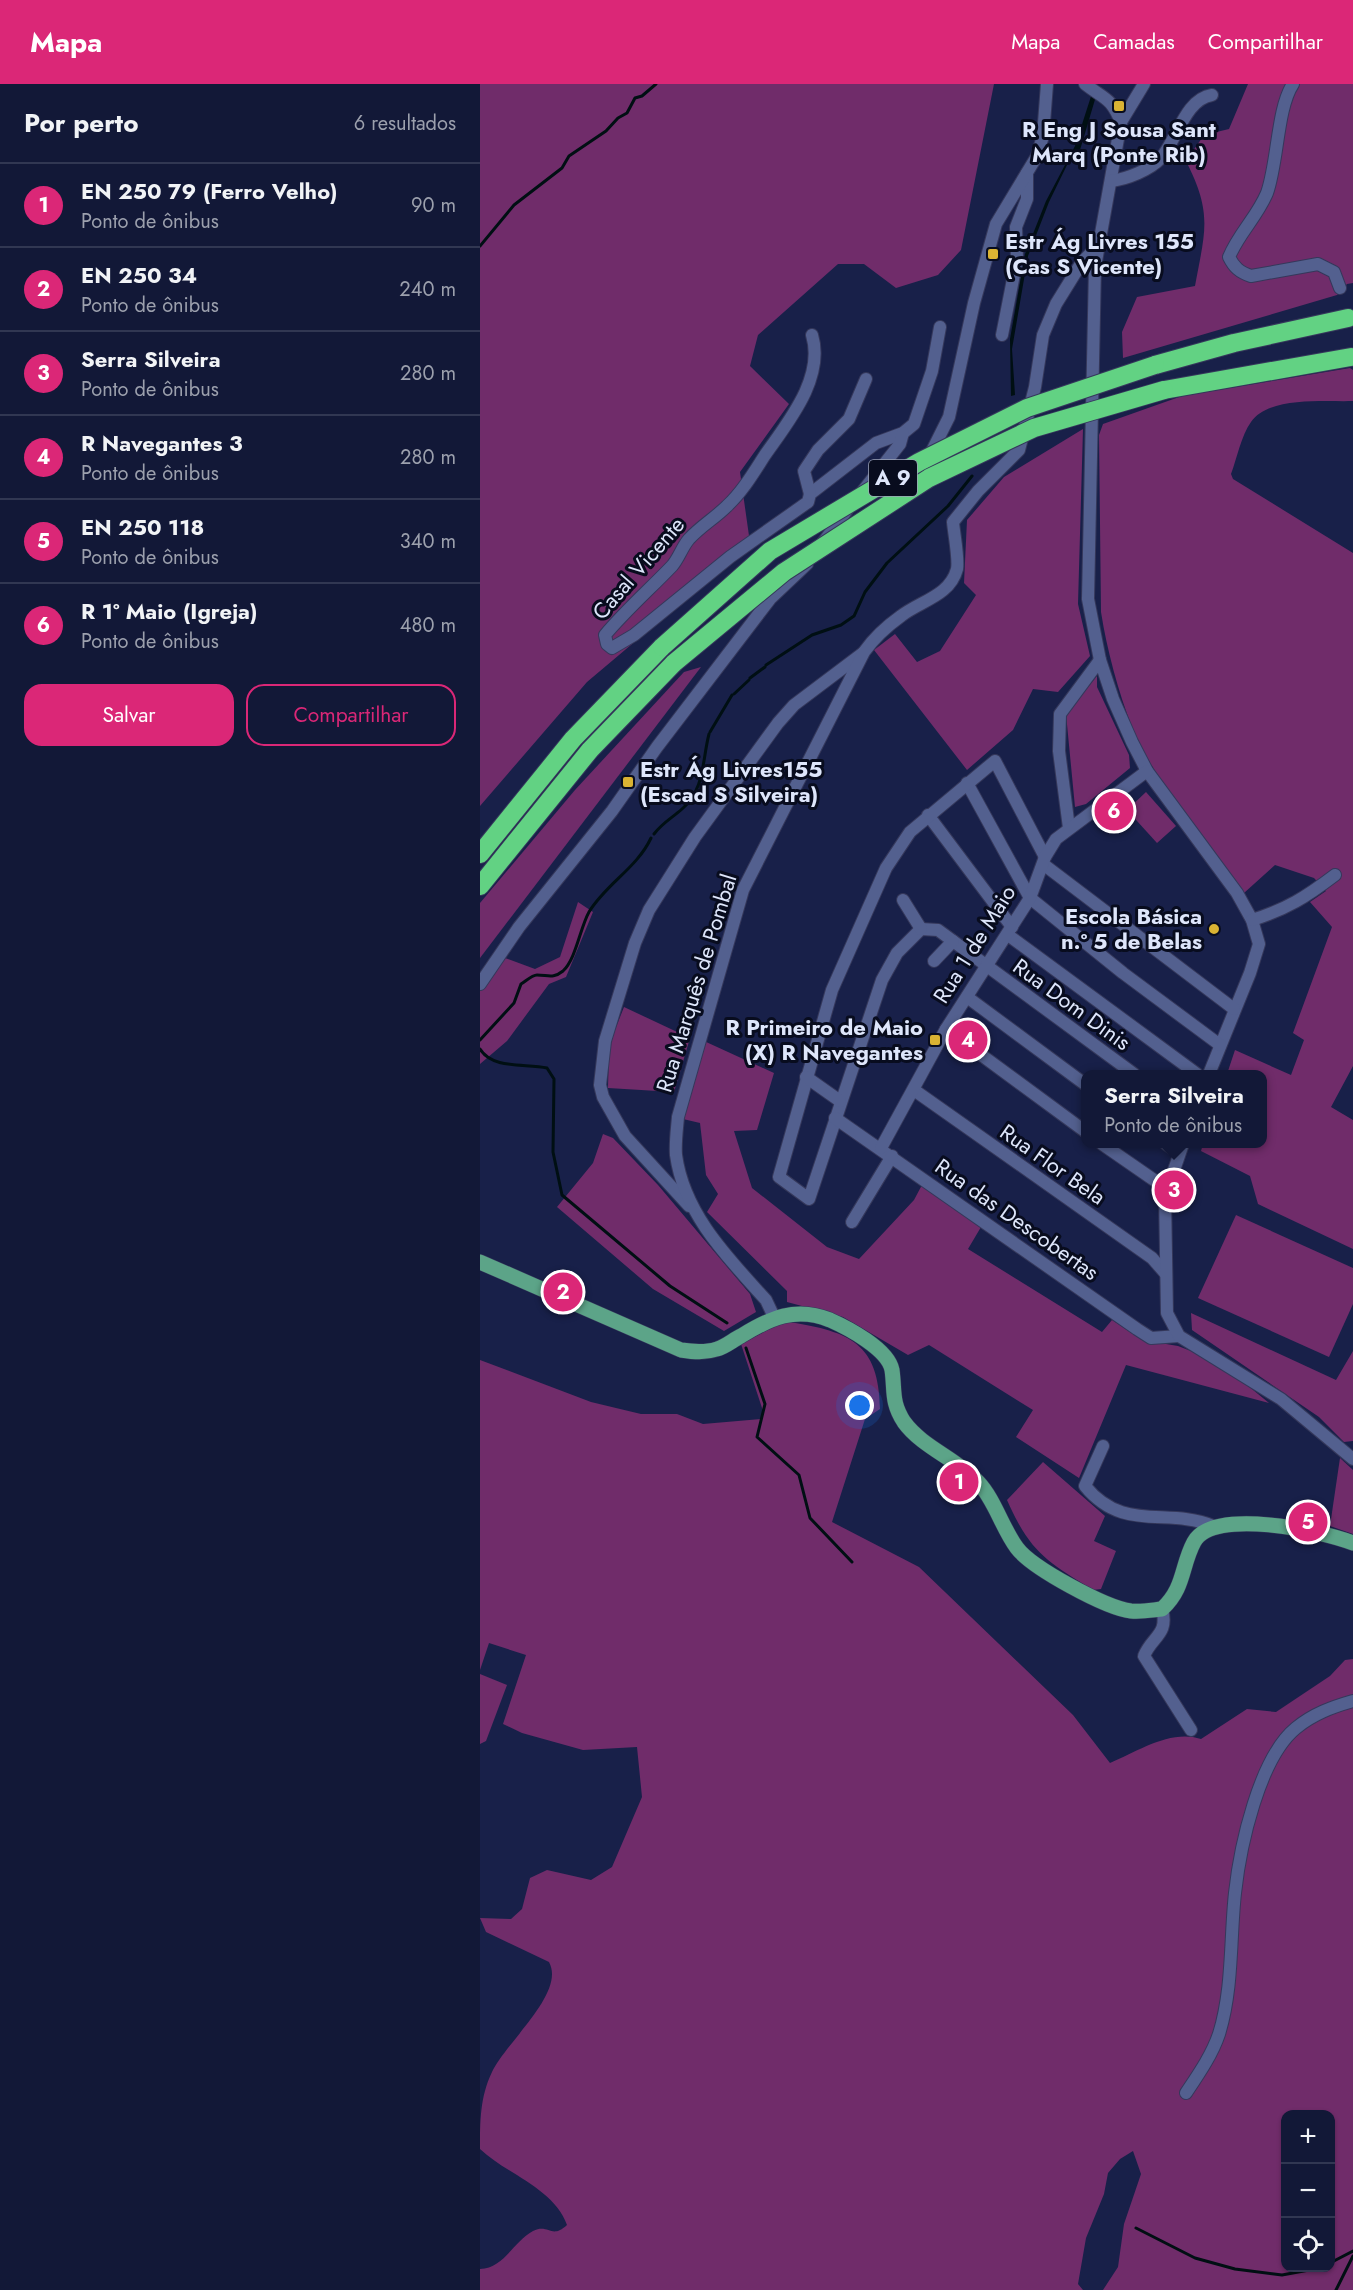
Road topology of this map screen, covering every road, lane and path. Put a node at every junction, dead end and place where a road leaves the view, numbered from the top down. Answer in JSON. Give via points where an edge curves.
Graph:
{"nodes":[{"id":1,"x":1047,"y":84,"type":"edge"},
{"id":2,"x":1144,"y":84,"type":"edge"},
{"id":3,"x":1293,"y":84,"type":"edge"},
{"id":4,"x":1087,"y":86,"type":"edge"},
{"id":5,"x":1212,"y":95,"type":"dead end"},
{"id":6,"x":1121,"y":122,"type":"junction"},
{"id":7,"x":1027,"y":173,"type":"junction"},
{"id":8,"x":1111,"y":181,"type":"junction"},
{"id":9,"x":1099,"y":245,"type":"junction"},
{"id":10,"x":1340,"y":288,"type":"dead end"},
{"id":11,"x":1348,"y":318,"type":"dead end"},
{"id":12,"x":940,"y":327,"type":"dead end"},
{"id":13,"x":812,"y":335,"type":"dead end"},
{"id":14,"x":1002,"y":335,"type":"dead end"},
{"id":15,"x":1351,"y":357,"type":"dead end"},
{"id":16,"x":866,"y":379,"type":"dead end"},
{"id":17,"x":903,"y":433,"type":"junction"},
{"id":18,"x":810,"y":494,"type":"junction"},
{"id":19,"x":809,"y":562,"type":"junction"},
{"id":20,"x":864,"y":652,"type":"junction"},
{"id":21,"x":1100,"y":660,"type":"junction"},
{"id":22,"x":1147,"y":771,"type":"junction"},
{"id":23,"x":967,"y":783,"type":"junction"},
{"id":24,"x":928,"y":815,"type":"junction"},
{"id":25,"x":1070,"y":828,"type":"junction"},
{"id":26,"x":480,"y":855,"type":"edge"},
{"id":27,"x":1044,"y":861,"type":"junction"},
{"id":28,"x":1335,"y":875,"type":"dead end"},
{"id":29,"x":480,"y":886,"type":"edge"},
{"id":30,"x":1030,"y":898,"type":"junction"},
{"id":31,"x":903,"y":900,"type":"dead end"},
{"id":32,"x":1252,"y":920,"type":"junction"},
{"id":33,"x":921,"y":930,"type":"junction"},
{"id":34,"x":1010,"y":931,"type":"junction"},
{"id":35,"x":953,"y":941,"type":"junction"},
{"id":36,"x":934,"y":961,"type":"dead end"},
{"id":37,"x":986,"y":967,"type":"junction"},
{"id":38,"x":480,"y":984,"type":"edge"},
{"id":39,"x":967,"y":996,"type":"junction"},
{"id":40,"x":1234,"y":1009,"type":"junction"},
{"id":41,"x":946,"y":1029,"type":"junction"},
{"id":42,"x":1220,"y":1045,"type":"junction"},
{"id":43,"x":1128,"y":1070,"type":"edge"},
{"id":44,"x":1192,"y":1070,"type":"edge"},
{"id":45,"x":1211,"y":1070,"type":"edge"},
{"id":46,"x":806,"y":1077,"type":"junction"},
{"id":47,"x":1081,"y":1081,"type":"edge"},
{"id":48,"x":914,"y":1090,"type":"junction"},
{"id":49,"x":840,"y":1101,"type":"junction"},
{"id":50,"x":835,"y":1118,"type":"junction"},
{"id":51,"x":1081,"y":1128,"type":"edge"},
{"id":52,"x":881,"y":1148,"type":"junction"},
{"id":53,"x":1109,"y":1148,"type":"edge"},
{"id":54,"x":1181,"y":1148,"type":"edge"},
{"id":55,"x":892,"y":1156,"type":"junction"},
{"id":56,"x":1167,"y":1190,"type":"junction"},
{"id":57,"x":694,"y":1211,"type":"junction"},
{"id":58,"x":852,"y":1222,"type":"dead end"},
{"id":59,"x":480,"y":1262,"type":"edge"},
{"id":60,"x":1166,"y":1274,"type":"junction"},
{"id":61,"x":774,"y":1317,"type":"junction"},
{"id":62,"x":1179,"y":1336,"type":"junction"},
{"id":63,"x":1103,"y":1446,"type":"dead end"},
{"id":64,"x":1351,"y":1452,"type":"edge"},
{"id":65,"x":1213,"y":1526,"type":"junction"},
{"id":66,"x":1353,"y":1543,"type":"edge"},
{"id":67,"x":1162,"y":1609,"type":"junction"},
{"id":68,"x":1353,"y":1701,"type":"edge"},
{"id":69,"x":1191,"y":1730,"type":"dead end"},
{"id":70,"x":1186,"y":2093,"type":"dead end"}],
"edges":[{"from":1,"to":7,"type":"street","via":[[1042,136]]},
{"from":2,"to":6,"type":"street"},
{"from":3,"to":10,"type":"street","via":[[1268,190],[1258,214],[1236,240],[1229,256],[1233,266],[1251,276],[1318,264],[1334,272]]},
{"from":4,"to":6,"type":"street","via":[[1104,94]]},
{"from":5,"to":8,"type":"street","via":[[1203,96],[1194,104],[1162,157],[1152,166],[1123,180]]},
{"from":6,"to":8,"type":"street"},
{"from":7,"to":14,"type":"street","via":[[1027,199],[1016,227],[1017,259]]},
{"from":7,"to":19,"type":"street","via":[[996,224],[949,417],[926,463],[912,481]]},
{"from":8,"to":9,"type":"street"},
{"from":9,"to":20,"type":"street","name":"Rua Marquês de Pombal","via":[[1082,262],[1056,304],[1043,336],[1019,450],[953,522],[957,568],[953,576],[939,595],[901,615]]},
{"from":9,"to":21,"type":"street","via":[[1095,267],[1088,599]]},
{"from":11,"to":26,"type":"highway","number":"A 9","bridge":true,"via":[[1155,365],[1027,408],[919,462],[770,551],[662,647],[573,739]]},
{"from":12,"to":17,"type":"street","via":[[920,408],[914,424]]},
{"from":13,"to":18,"type":"street","name":"Casal Vicente","via":[[816,347],[813,370],[793,415],[743,488],[687,542],[674,564],[605,635],[607,644],[612,648],[634,635],[730,557],[808,502]]},
{"from":15,"to":29,"type":"highway","number":"A 9","bridge":true,"via":[[1164,390],[1034,428],[929,478],[784,572],[674,663],[590,750]]},
{"from":16,"to":18,"type":"street","via":[[849,419],[818,450],[804,471]]},
{"from":17,"to":18,"type":"street","name":"Casal Vicente","via":[[876,443]]},
{"from":17,"to":19,"type":"street","via":[[894,452]]},
{"from":19,"to":38,"type":"street","via":[[771,599],[612,811],[519,927]]},
{"from":20,"to":57,"type":"street","name":"Rua Marquês de Pombal","via":[[743,890],[678,1117],[676,1153]]},
{"from":20,"to":57,"type":"street","via":[[794,705],[695,837],[641,927],[605,1041],[600,1085],[603,1097],[625,1136]]},
{"from":21,"to":22,"type":"street","via":[[1113,699]]},
{"from":21,"to":25,"type":"street","via":[[1060,714],[1059,751]]},
{"from":22,"to":25,"type":"street","name":"Rua 1 de Maio"},
{"from":22,"to":32,"type":"street"},
{"from":23,"to":24,"type":"street"},
{"from":23,"to":27,"type":"street","via":[[995,761]]},
{"from":23,"to":30,"type":"street"},
{"from":24,"to":34,"type":"street"},
{"from":24,"to":46,"type":"street","via":[[910,832],[886,868],[832,990]]},
{"from":25,"to":27,"type":"street","name":"Rua 1 de Maio","via":[[1056,839]]},
{"from":27,"to":30,"type":"street","name":"Rua 1 de Maio"},
{"from":27,"to":40,"type":"street"},
{"from":28,"to":32,"type":"street","via":[[1281,912]]},
{"from":30,"to":34,"type":"street","name":"Rua 1 de Maio"},
{"from":30,"to":42,"type":"street"},
{"from":31,"to":33,"type":"street"},
{"from":32,"to":40,"type":"street","via":[[1258,951]]},
{"from":33,"to":35,"type":"street","name":"Rua Dom Dinis","via":[[938,930]]},
{"from":33,"to":49,"type":"street","via":[[897,953],[882,980]]},
{"from":34,"to":37,"type":"street","name":"Rua 1 de Maio"},
{"from":34,"to":44,"type":"street"},
{"from":35,"to":36,"type":"street"},
{"from":35,"to":37,"type":"street","name":"Rua Dom Dinis"},
{"from":37,"to":39,"type":"street","name":"Rua 1 de Maio"},
{"from":37,"to":43,"type":"street","name":"Rua Dom Dinis"},
{"from":39,"to":41,"type":"street","name":"Rua 1 de Maio"},
{"from":39,"to":47,"type":"street"},
{"from":40,"to":42,"type":"street"},
{"from":41,"to":48,"type":"street","name":"Rua 1 de Maio"},
{"from":41,"to":51,"type":"street"},
{"from":42,"to":45,"type":"street"},
{"from":46,"to":49,"type":"street"},
{"from":46,"to":50,"type":"street","via":[[779,1177],[809,1199]]},
{"from":48,"to":52,"type":"street","name":"Rua 1 de Maio"},
{"from":48,"to":60,"type":"street","name":"Rua Flor Bela","via":[[1152,1258]]},
{"from":49,"to":50,"type":"street"},
{"from":50,"to":52,"type":"street","name":"Rua das Descobertas"},
{"from":52,"to":55,"type":"street","name":"Rua das Descobertas"},
{"from":53,"to":56,"type":"street"},
{"from":54,"to":56,"type":"street"},
{"from":55,"to":58,"type":"street"},
{"from":55,"to":62,"type":"street","name":"Rua das Descobertas","via":[[1151,1338]]},
{"from":56,"to":60,"type":"street"},
{"from":57,"to":61,"type":"street","name":"Rua Marquês de Pombal","via":[[765,1300]]},
{"from":59,"to":61,"type":"main road","via":[[681,1350],[719,1349]]},
{"from":60,"to":62,"type":"street","via":[[1167,1313]]},
{"from":61,"to":67,"type":"main road","via":[[804,1314],[828,1319],[851,1330],[883,1354],[892,1368],[892,1392],[905,1424],[978,1482],[1018,1549],[1034,1563],[1113,1606],[1129,1611]]},
{"from":62,"to":64,"type":"street","via":[[1281,1399]]},
{"from":63,"to":65,"type":"street","via":[[1085,1486],[1092,1494],[1132,1516],[1199,1520]]},
{"from":65,"to":66,"type":"main road","via":[[1240,1523]]},
{"from":65,"to":67,"type":"main road","via":[[1194,1542],[1177,1592]]},
{"from":67,"to":69,"type":"street","via":[[1165,1620],[1161,1634],[1144,1656]]},
{"from":68,"to":70,"type":"street","via":[[1324,1710],[1294,1729],[1266,1768],[1235,1893],[1219,2035]]}]}
